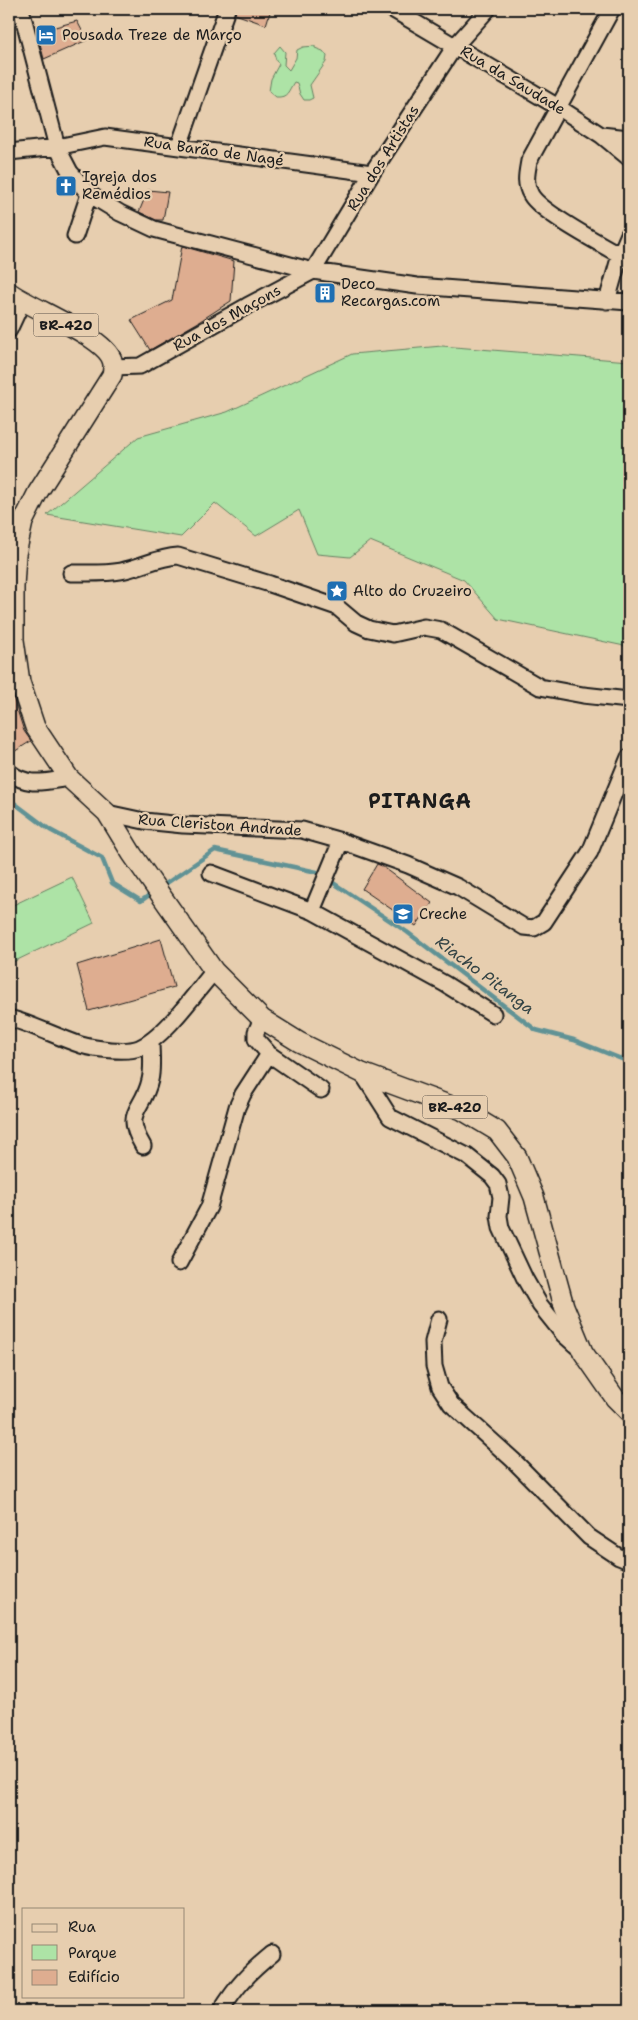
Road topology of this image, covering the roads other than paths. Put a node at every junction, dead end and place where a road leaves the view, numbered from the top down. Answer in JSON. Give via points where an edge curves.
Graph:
{"nodes":[{"id":1,"x":20,"y":9,"type":"edge"},
{"id":2,"x":227,"y":9,"type":"edge"},
{"id":3,"x":392,"y":9,"type":"edge"},
{"id":4,"x":488,"y":9,"type":"edge"},
{"id":5,"x":612,"y":9,"type":"edge"},
{"id":6,"x":455,"y":46,"type":"junction"},
{"id":7,"x":558,"y":107,"type":"junction"},
{"id":8,"x":601,"y":135,"type":"junction"},
{"id":9,"x":629,"y":138,"type":"edge"},
{"id":10,"x":179,"y":146,"type":"junction"},
{"id":11,"x":56,"y":147,"type":"junction"},
{"id":12,"x":9,"y":152,"type":"edge"},
{"id":13,"x":629,"y":158,"type":"edge"},
{"id":14,"x":372,"y":173,"type":"junction"},
{"id":15,"x":90,"y":194,"type":"junction"},
{"id":16,"x":629,"y":234,"type":"edge"},
{"id":17,"x":75,"y":236,"type":"dead end"},
{"id":18,"x":624,"y":257,"type":"edge"},
{"id":19,"x":313,"y":271,"type":"junction"},
{"id":20,"x":16,"y":297,"type":"edge"},
{"id":21,"x":607,"y":301,"type":"junction"},
{"id":22,"x":629,"y":302,"type":"edge"},
{"id":23,"x":9,"y":330,"type":"edge"},
{"id":24,"x":113,"y":367,"type":"junction"},
{"id":25,"x":71,"y":574,"type":"dead end"},
{"id":26,"x":629,"y":700,"type":"edge"},
{"id":27,"x":629,"y":756,"type":"edge"},
{"id":28,"x":9,"y":772,"type":"edge"},
{"id":29,"x":69,"y":778,"type":"junction"},
{"id":30,"x":107,"y":813,"type":"junction"},
{"id":31,"x":341,"y":841,"type":"junction"},
{"id":32,"x":210,"y":873,"type":"dead end"},
{"id":33,"x":312,"y":911,"type":"junction"},
{"id":34,"x":214,"y":971,"type":"junction"},
{"id":35,"x":493,"y":1014,"type":"dead end"},
{"id":36,"x":9,"y":1018,"type":"edge"},
{"id":37,"x":262,"y":1019,"type":"junction"},
{"id":38,"x":151,"y":1041,"type":"junction"},
{"id":39,"x":269,"y":1054,"type":"junction"},
{"id":40,"x":362,"y":1073,"type":"junction"},
{"id":41,"x":320,"y":1090,"type":"dead end"},
{"id":42,"x":143,"y":1146,"type":"dead end"},
{"id":43,"x":180,"y":1263,"type":"dead end"},
{"id":44,"x":439,"y":1318,"type":"dead end"},
{"id":45,"x":583,"y":1352,"type":"junction"},
{"id":46,"x":629,"y":1412,"type":"edge"},
{"id":47,"x":629,"y":1561,"type":"edge"},
{"id":48,"x":272,"y":1954,"type":"dead end"},
{"id":49,"x":222,"y":2011,"type":"edge"}],
"edges":[{"from":1,"to":11,"type":"street"},
{"from":2,"to":10,"type":"street"},
{"from":3,"to":6,"type":"street","name":"Rua da Saudade"},
{"from":4,"to":6,"type":"street","name":"Rua dos Artistas"},
{"from":5,"to":7,"type":"street"},
{"from":6,"to":7,"type":"street","name":"Rua da Saudade"},
{"from":6,"to":14,"type":"street","name":"Rua dos Artistas"},
{"from":7,"to":8,"type":"street","name":"Rua da Saudade"},
{"from":7,"to":18,"type":"street","via":[[529,161],[526,180],[531,195],[542,208]]},
{"from":8,"to":9,"type":"street"},
{"from":8,"to":13,"type":"street","name":"Rua da Saudade"},
{"from":10,"to":11,"type":"street","name":"Rua Barão de Nagé","via":[[105,138]]},
{"from":10,"to":14,"type":"street","name":"Rua Barão de Nagé"},
{"from":11,"to":12,"type":"street","name":"Rua Barão de Nagé"},
{"from":11,"to":15,"type":"street","via":[[70,172]]},
{"from":14,"to":19,"type":"street","name":"Rua dos Artistas"},
{"from":15,"to":17,"type":"street"},
{"from":15,"to":19,"type":"street","via":[[154,229]]},
{"from":16,"to":18,"type":"street"},
{"from":18,"to":21,"type":"street"},
{"from":19,"to":21,"type":"street","via":[[417,286]]},
{"from":19,"to":24,"type":"street","name":"Rua dos Maçons","via":[[140,366]]},
{"from":20,"to":23,"type":"street"},
{"from":20,"to":24,"type":"main road","number":"BR-420","via":[[96,341],[108,352]]},
{"from":21,"to":22,"type":"street"},
{"from":24,"to":29,"type":"main road","number":"BR-420","via":[[112,375],[38,492],[23,522],[16,554],[14,640],[20,682],[35,727]]},
{"from":25,"to":26,"type":"street","via":[[120,571],[163,557],[178,556],[337,607],[368,629],[393,634],[424,626],[441,630],[540,687]]},
{"from":27,"to":31,"type":"street","name":"Rua Cleriston Andrade","via":[[590,852],[544,922],[534,928],[524,927],[458,888],[408,865]]},
{"from":28,"to":29,"type":"street","via":[[18,780],[30,782]]},
{"from":29,"to":30,"type":"main road","number":"BR-420"},
{"from":30,"to":31,"type":"street","name":"Rua Cleriston Andrade","via":[[183,825],[302,830]]},
{"from":30,"to":34,"type":"main road","number":"BR-420"},
{"from":31,"to":33,"type":"street"},
{"from":32,"to":33,"type":"street"},
{"from":33,"to":35,"type":"street","via":[[446,984]]},
{"from":34,"to":37,"type":"main road","number":"BR-420"},
{"from":34,"to":38,"type":"street"},
{"from":36,"to":38,"type":"street","via":[[83,1045],[119,1050],[138,1048]]},
{"from":37,"to":39,"type":"street","via":[[256,1039]]},
{"from":37,"to":40,"type":"main road","number":"BR-420","via":[[299,1042]]},
{"from":38,"to":42,"type":"street","via":[[150,1081],[133,1124]]},
{"from":39,"to":41,"type":"street"},
{"from":39,"to":43,"type":"street","via":[[237,1107],[209,1207]]},
{"from":40,"to":45,"type":"street","via":[[390,1117],[467,1156],[492,1176],[501,1197],[501,1228],[520,1271],[540,1305],[564,1335]]},
{"from":40,"to":45,"type":"main road","number":"BR-420","via":[[462,1110],[496,1131],[517,1157],[534,1197],[564,1306]]},
{"from":44,"to":47,"type":"street","via":[[434,1366],[440,1387],[452,1404],[589,1537]]},
{"from":45,"to":46,"type":"main road","number":"BR-420","via":[[615,1398]]},
{"from":48,"to":49,"type":"street","via":[[235,1988]]}]}
